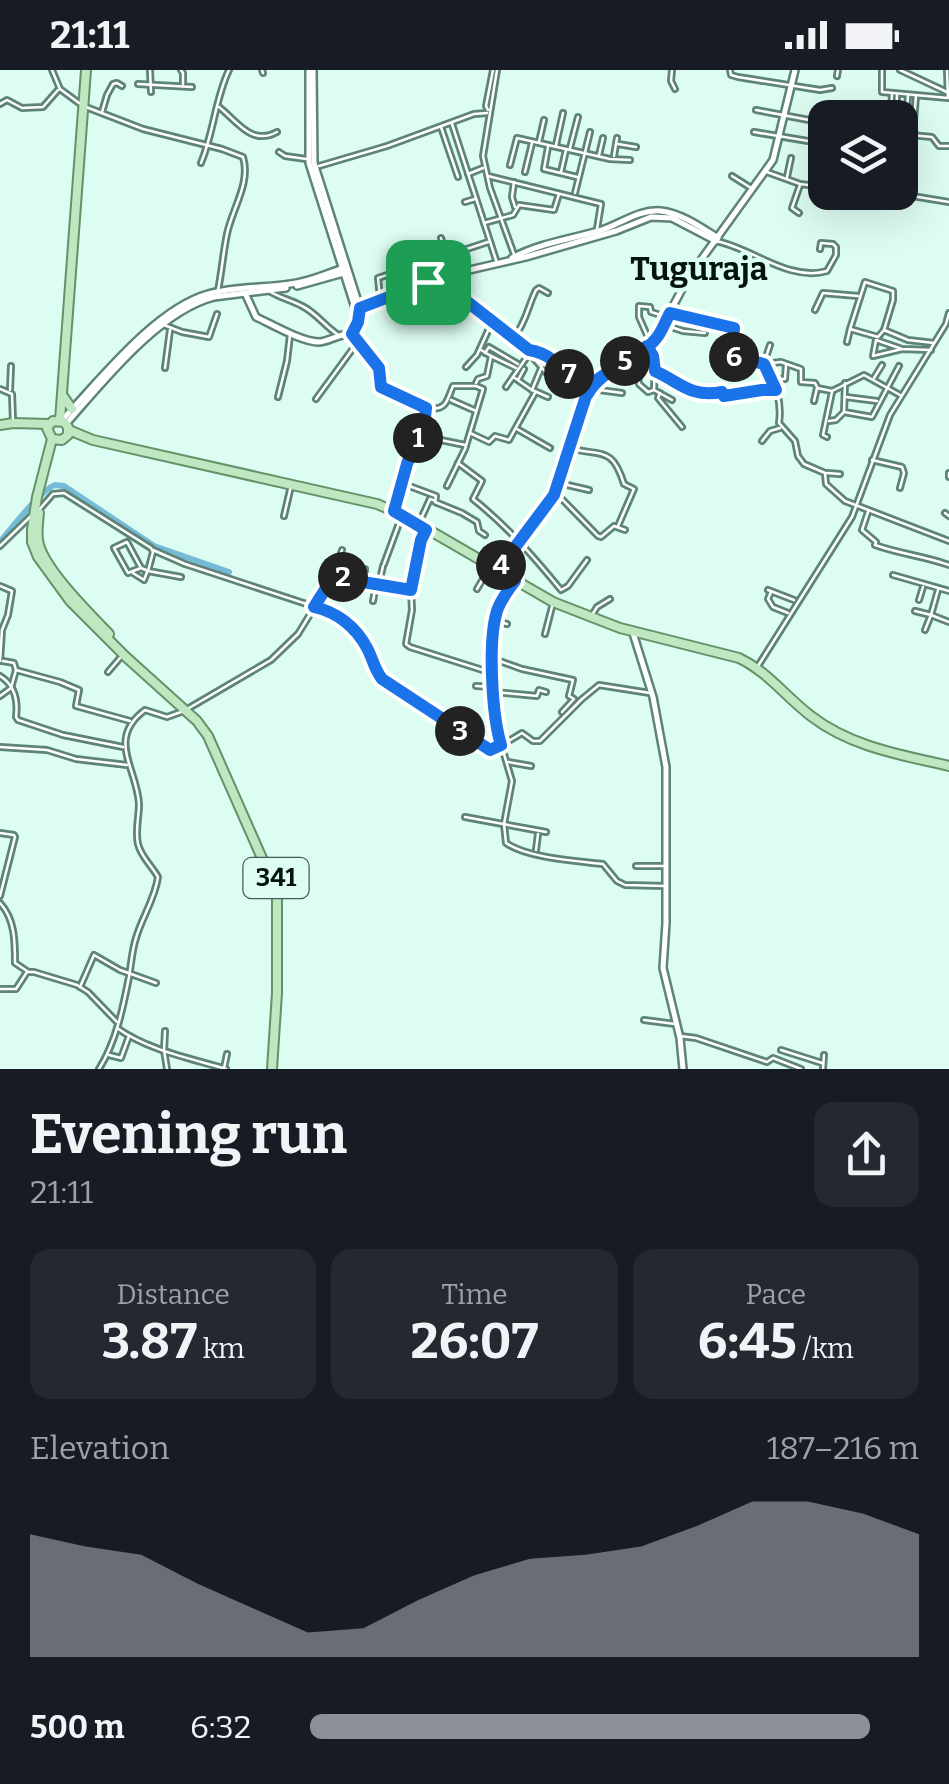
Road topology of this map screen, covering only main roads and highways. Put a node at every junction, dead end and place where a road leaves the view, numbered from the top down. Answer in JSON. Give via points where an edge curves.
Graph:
{"nodes":[{"id":1,"x":86,"y":70,"type":"edge"},
{"id":2,"x":63,"y":396,"type":"junction"},
{"id":3,"x":72,"y":410,"type":"road end"},
{"id":4,"x":0,"y":425,"type":"edge"},
{"id":5,"x":58,"y":429,"type":"junction"},
{"id":6,"x":39,"y":498,"type":"junction"},
{"id":7,"x":138,"y":664,"type":"junction"},
{"id":8,"x":949,"y":766,"type":"edge"},
{"id":9,"x":275,"y":1069,"type":"edge"}],
"edges":[{"from":1,"to":2,"type":"main road"},
{"from":2,"to":3,"type":"main road"},
{"from":2,"to":5,"type":"main road"},
{"from":4,"to":5,"type":"main road"},
{"from":5,"to":6,"type":"main road","number":"341"},
{"from":5,"to":8,"type":"main road","via":[[378,504],[553,602],[632,631],[740,658],[825,726],[876,750]]},
{"from":6,"to":7,"type":"main road","number":"341","via":[[44,555]]},
{"from":6,"to":7,"type":"main road","number":"341","via":[[32,542],[38,557],[70,601]]},
{"from":7,"to":9,"type":"main road","number":"341","via":[[212,734],[273,884],[282,993]]}]}
